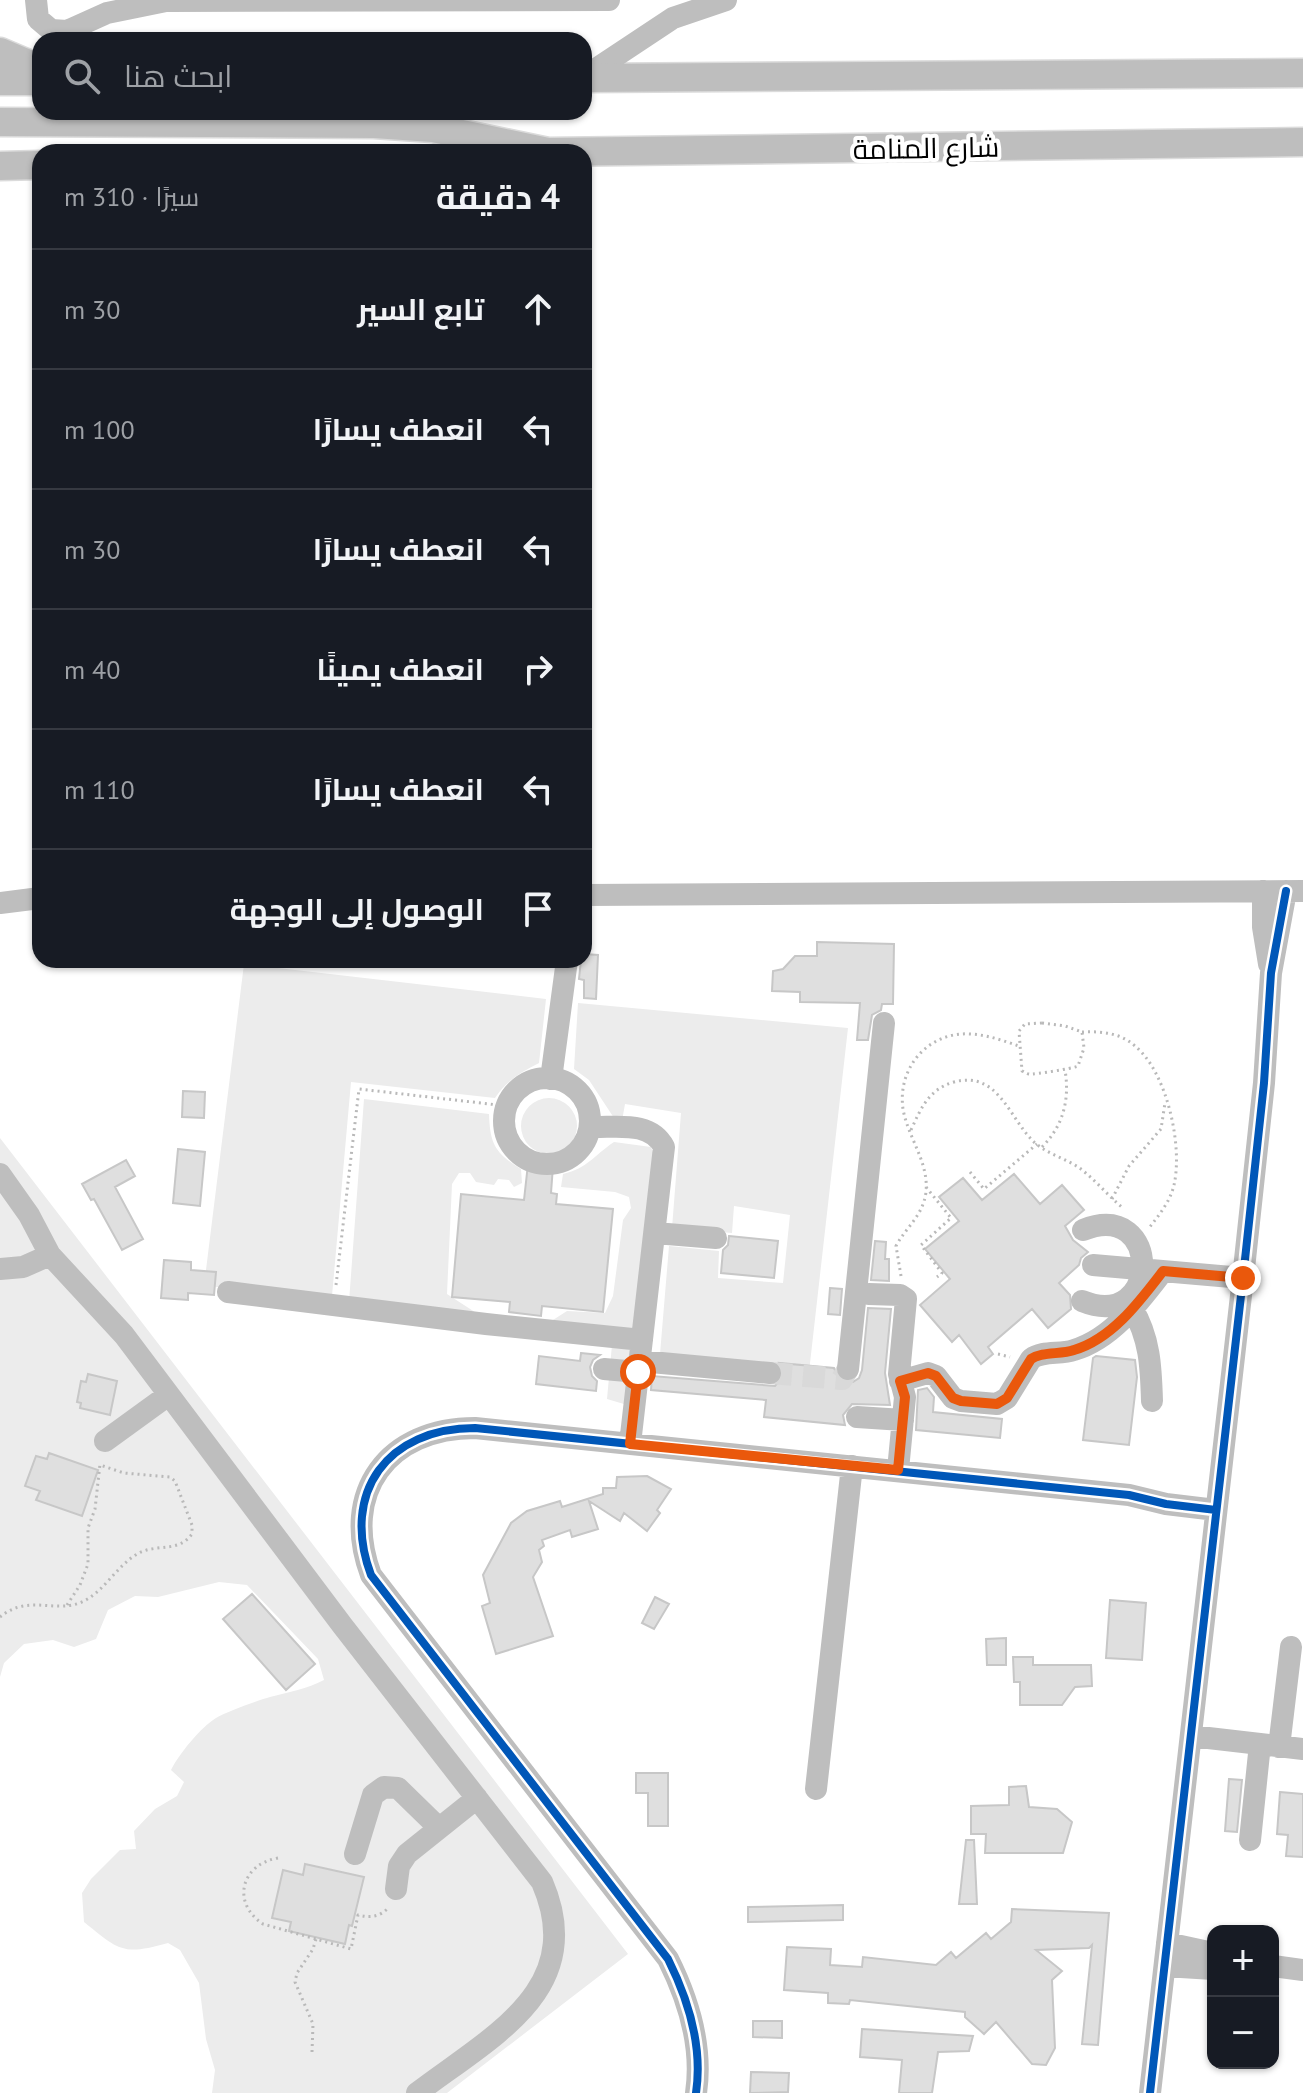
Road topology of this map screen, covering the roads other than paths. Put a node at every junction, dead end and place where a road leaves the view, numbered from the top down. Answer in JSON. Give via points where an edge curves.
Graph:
{"nodes":[{"id":1,"x":36,"y":0,"type":"edge"},
{"id":2,"x":150,"y":0,"type":"edge"},
{"id":3,"x":609,"y":0,"type":"edge"},
{"id":4,"x":726,"y":0,"type":"edge"},
{"id":5,"x":166,"y":1,"type":"edge"},
{"id":6,"x":436,"y":1,"type":"edge"},
{"id":7,"x":524,"y":1,"type":"edge"},
{"id":8,"x":0,"y":52,"type":"edge"},
{"id":9,"x":32,"y":66,"type":"edge"},
{"id":10,"x":592,"y":72,"type":"edge"},
{"id":11,"x":1303,"y":73,"type":"edge"},
{"id":12,"x":592,"y":77,"type":"edge"},
{"id":13,"x":0,"y":81,"type":"edge"},
{"id":14,"x":32,"y":81,"type":"edge"},
{"id":15,"x":0,"y":122,"type":"edge"},
{"id":16,"x":1303,"y":142,"type":"edge"},
{"id":17,"x":510,"y":144,"type":"edge"},
{"id":18,"x":592,"y":151,"type":"edge"},
{"id":19,"x":32,"y":165,"type":"edge"},
{"id":20,"x":0,"y":166,"type":"edge"},
{"id":21,"x":1263,"y":891,"type":"junction"},
{"id":22,"x":1294,"y":891,"type":"edge"},
{"id":23,"x":592,"y":895,"type":"edge"},
{"id":24,"x":32,"y":899,"type":"edge"},
{"id":25,"x":0,"y":903,"type":"edge"},
{"id":26,"x":566,"y":968,"type":"edge"},
{"id":27,"x":1271,"y":973,"type":"junction"},
{"id":28,"x":884,"y":1023,"type":"dead end"},
{"id":29,"x":551,"y":1079,"type":"junction"},
{"id":30,"x":590,"y":1127,"type":"junction"},
{"id":31,"x":0,"y":1174,"type":"edge"},
{"id":32,"x":1083,"y":1230,"type":"dead end"},
{"id":33,"x":655,"y":1233,"type":"junction"},
{"id":34,"x":716,"y":1238,"type":"dead end"},
{"id":35,"x":45,"y":1247,"type":"junction"},
{"id":36,"x":1093,"y":1265,"type":"dead end"},
{"id":37,"x":0,"y":1268,"type":"edge"},
{"id":38,"x":1153,"y":1270,"type":"junction"},
{"id":39,"x":1243,"y":1278,"type":"junction"},
{"id":40,"x":228,"y":1292,"type":"dead end"},
{"id":41,"x":869,"y":1294,"type":"dead end"},
{"id":42,"x":1082,"y":1301,"type":"dead end"},
{"id":43,"x":1132,"y":1308,"type":"junction"},
{"id":44,"x":640,"y":1358,"type":"junction"},
{"id":45,"x":604,"y":1369,"type":"dead end"},
{"id":46,"x":848,"y":1369,"type":"dead end"},
{"id":47,"x":770,"y":1373,"type":"tunnel mouth"},
{"id":48,"x":900,"y":1381,"type":"junction"},
{"id":49,"x":167,"y":1396,"type":"junction"},
{"id":50,"x":1152,"y":1401,"type":"dead end"},
{"id":51,"x":857,"y":1417,"type":"dead end"},
{"id":52,"x":903,"y":1420,"type":"junction"},
{"id":53,"x":105,"y":1441,"type":"road end"},
{"id":54,"x":630,"y":1444,"type":"junction"},
{"id":55,"x":852,"y":1466,"type":"junction"},
{"id":56,"x":898,"y":1470,"type":"junction"},
{"id":57,"x":1217,"y":1503,"type":"junction"},
{"id":58,"x":1291,"y":1647,"type":"dead end"},
{"id":59,"x":1191,"y":1736,"type":"junction"},
{"id":60,"x":1270,"y":1745,"type":"junction"},
{"id":61,"x":1303,"y":1749,"type":"edge"},
{"id":62,"x":816,"y":1789,"type":"dead end"},
{"id":63,"x":477,"y":1798,"type":"junction"},
{"id":64,"x":439,"y":1828,"type":"junction"},
{"id":65,"x":1250,"y":1840,"type":"dead end"},
{"id":66,"x":355,"y":1854,"type":"dead end"},
{"id":67,"x":396,"y":1889,"type":"road end"},
{"id":68,"x":1207,"y":1953,"type":"edge"},
{"id":69,"x":1166,"y":1954,"type":"junction"},
{"id":70,"x":1207,"y":1967,"type":"edge"},
{"id":71,"x":1279,"y":1967,"type":"edge"},
{"id":72,"x":1303,"y":1970,"type":"edge"},
{"id":73,"x":417,"y":2093,"type":"edge"},
{"id":74,"x":696,"y":2093,"type":"edge"},
{"id":75,"x":1150,"y":2093,"type":"edge"}],
"edges":[{"from":1,"to":5,"type":"street","via":[[38,19],[59,32],[107,13]]},
{"from":2,"to":5,"type":"street"},
{"from":3,"to":7,"type":"street"},
{"from":4,"to":10,"type":"street","via":[[673,18]]},
{"from":5,"to":6,"type":"street"},
{"from":6,"to":7,"type":"street"},
{"from":8,"to":9,"type":"main road"},
{"from":11,"to":12,"type":"main road"},
{"from":13,"to":14,"type":"main road"},
{"from":15,"to":17,"type":"main road","name":"شارع المنامة","via":[[374,124],[433,128]]},
{"from":16,"to":18,"type":"main road","name":"شارع المنامة"},
{"from":19,"to":20,"type":"main road"},
{"from":21,"to":22,"type":"street"},
{"from":21,"to":23,"type":"street"},
{"from":21,"to":27,"type":"street"},
{"from":22,"to":27,"type":"street"},
{"from":24,"to":25,"type":"street"},
{"from":26,"to":29,"type":"street"},
{"from":27,"to":39,"type":"street"},
{"from":28,"to":46,"type":"street"},
{"from":29,"to":30,"type":"street","via":[[581,1095]]},
{"from":29,"to":30,"type":"street","via":[[520,1088],[507,1106],[509,1141],[525,1159],[561,1163],[580,1149]]},
{"from":30,"to":33,"type":"street","via":[[647,1129],[658,1136],[664,1147]]},
{"from":31,"to":35,"type":"street"},
{"from":32,"to":38,"type":"street","via":[[1102,1224],[1129,1234]]},
{"from":33,"to":34,"type":"street"},
{"from":33,"to":44,"type":"street"},
{"from":35,"to":37,"type":"street","via":[[23,1267]]},
{"from":35,"to":49,"type":"street","via":[[106,1314]]},
{"from":36,"to":38,"type":"street"},
{"from":38,"to":39,"type":"street"},
{"from":38,"to":42,"type":"street","via":[[1122,1302],[1102,1306]]},
{"from":38,"to":43,"type":"street"},
{"from":39,"to":57,"type":"street"},
{"from":40,"to":44,"type":"street"},
{"from":41,"to":48,"type":"street","via":[[906,1299]]},
{"from":43,"to":48,"type":"street","via":[[1087,1345],[1034,1357],[1007,1398],[997,1404],[953,1398],[928,1373]]},
{"from":43,"to":50,"type":"street","via":[[1151,1358]]},
{"from":44,"to":45,"type":"street"},
{"from":44,"to":47,"type":"street"},
{"from":44,"to":54,"type":"street"},
{"from":48,"to":52,"type":"street"},
{"from":49,"to":53,"type":"street"},
{"from":49,"to":63,"type":"street"},
{"from":51,"to":52,"type":"street"},
{"from":52,"to":56,"type":"street"},
{"from":54,"to":55,"type":"street"},
{"from":54,"to":74,"type":"street","via":[[475,1428],[427,1434],[386,1461],[373,1481],[363,1503],[362,1540],[371,1575],[385,1595],[668,1959],[689,2008],[698,2060]]},
{"from":55,"to":56,"type":"street"},
{"from":55,"to":62,"type":"street"},
{"from":56,"to":57,"type":"street","via":[[1129,1495],[1164,1492]]},
{"from":57,"to":59,"type":"street"},
{"from":58,"to":60,"type":"street"},
{"from":59,"to":60,"type":"street"},
{"from":59,"to":69,"type":"street"},
{"from":60,"to":61,"type":"street"},
{"from":60,"to":65,"type":"street"},
{"from":63,"to":64,"type":"street"},
{"from":63,"to":73,"type":"street","via":[[542,1882],[551,1902],[551,1965],[531,2003]]},
{"from":64,"to":66,"type":"street","via":[[398,1788],[384,1787],[373,1795]]},
{"from":64,"to":67,"type":"street","via":[[403,1859]]},
{"from":68,"to":69,"type":"street"},
{"from":69,"to":70,"type":"street"},
{"from":69,"to":75,"type":"street"},
{"from":71,"to":72,"type":"street"}]}
